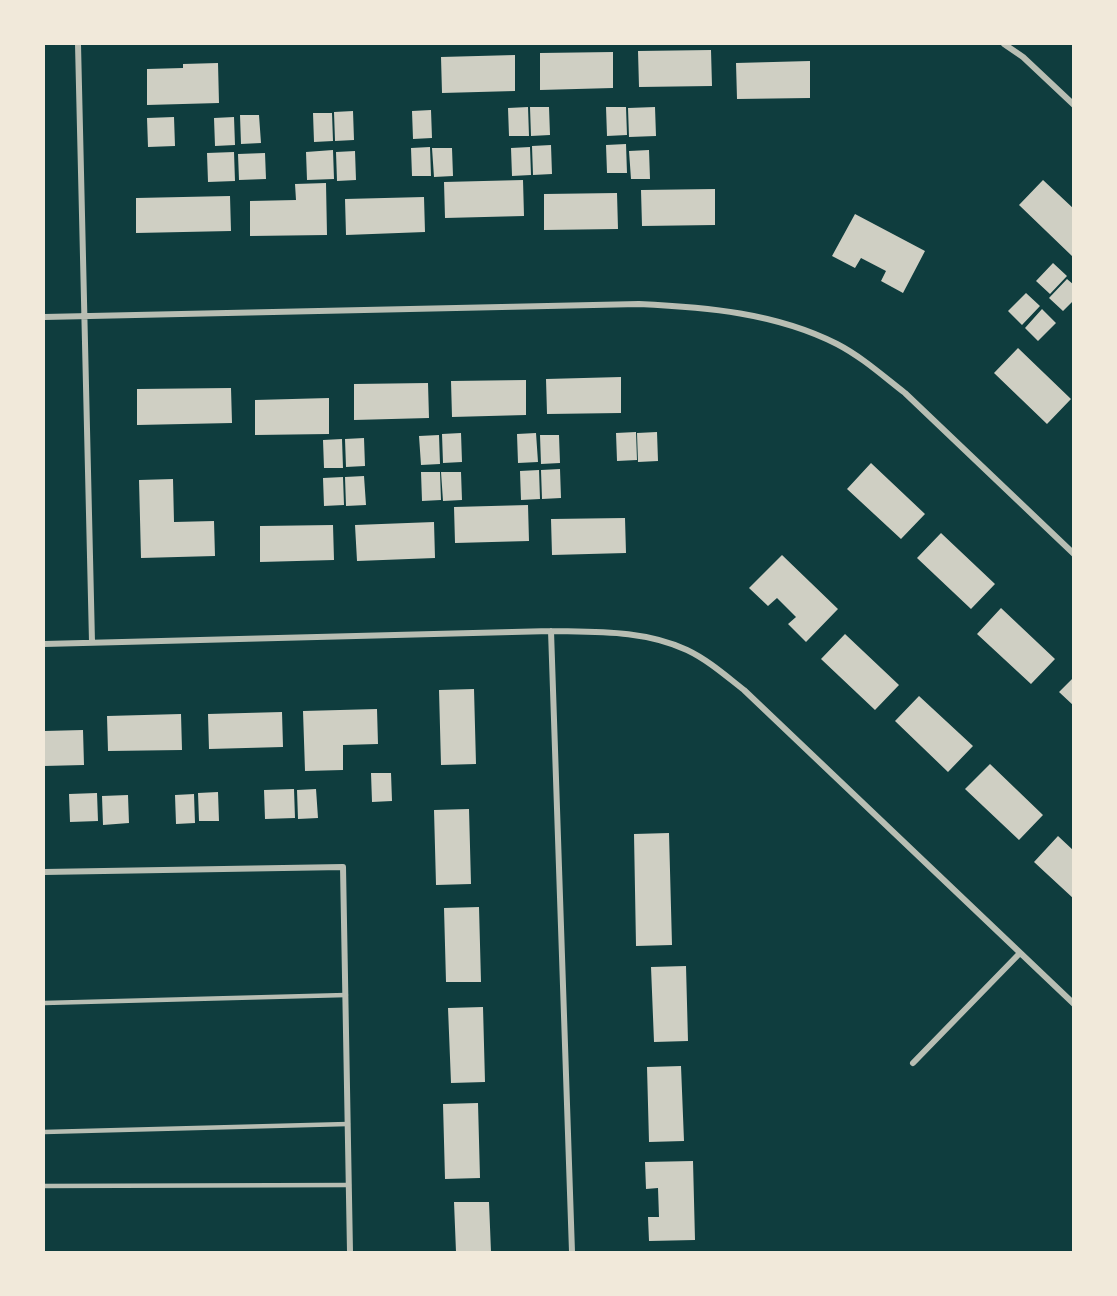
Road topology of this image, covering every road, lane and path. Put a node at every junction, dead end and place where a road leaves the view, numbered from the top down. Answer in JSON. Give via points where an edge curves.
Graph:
{"nodes":[{"id":1,"x":78,"y":44,"type":"edge"},
{"id":2,"x":1004,"y":44,"type":"edge"},
{"id":3,"x":1074,"y":105,"type":"edge"},
{"id":4,"x":84,"y":316,"type":"junction"},
{"id":5,"x":44,"y":317,"type":"edge"},
{"id":6,"x":1074,"y":554,"type":"edge"},
{"id":7,"x":551,"y":631,"type":"junction"},
{"id":8,"x":92,"y":642,"type":"junction"},
{"id":9,"x":44,"y":644,"type":"edge"},
{"id":10,"x":44,"y":872,"type":"edge"},
{"id":11,"x":1020,"y":953,"type":"junction"},
{"id":12,"x":346,"y":994,"type":"junction"},
{"id":13,"x":44,"y":1003,"type":"edge"},
{"id":14,"x":1074,"y":1004,"type":"edge"},
{"id":15,"x":913,"y":1063,"type":"dead end"},
{"id":16,"x":348,"y":1124,"type":"junction"},
{"id":17,"x":44,"y":1132,"type":"edge"},
{"id":18,"x":349,"y":1185,"type":"junction"},
{"id":19,"x":44,"y":1186,"type":"edge"},
{"id":20,"x":350,"y":1252,"type":"edge"},
{"id":21,"x":572,"y":1252,"type":"edge"}],
"edges":[{"from":1,"to":4,"type":"street"},
{"from":2,"to":3,"type":"street"},
{"from":4,"to":5,"type":"street"},
{"from":4,"to":6,"type":"street","via":[[639,304],[745,314],[798,327],[838,345],[876,369]]},
{"from":4,"to":8,"type":"street"},
{"from":7,"to":8,"type":"street"},
{"from":7,"to":11,"type":"street","via":[[615,632],[652,638],[687,650],[716,668],[744,690]]},
{"from":7,"to":21,"type":"street"},
{"from":8,"to":9,"type":"street"},
{"from":10,"to":12,"type":"street","via":[[343,867]]},
{"from":11,"to":14,"type":"street"},
{"from":11,"to":15,"type":"street"},
{"from":12,"to":13,"type":"lane"},
{"from":12,"to":16,"type":"street"},
{"from":16,"to":17,"type":"lane"},
{"from":16,"to":18,"type":"street"},
{"from":18,"to":19,"type":"lane"},
{"from":18,"to":20,"type":"street"}]}
